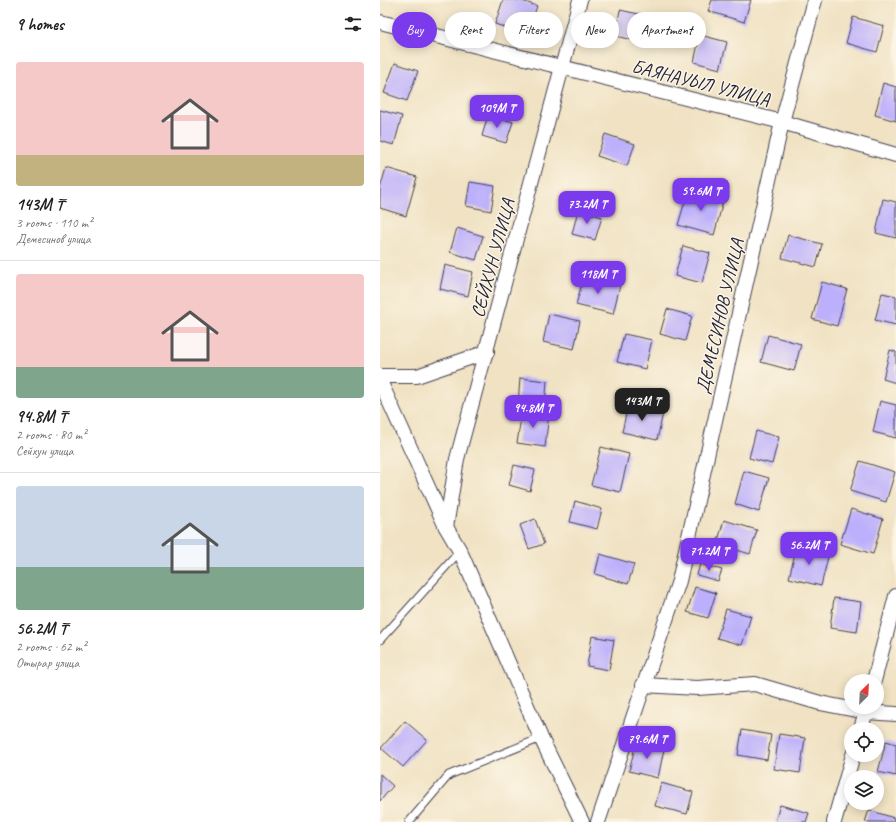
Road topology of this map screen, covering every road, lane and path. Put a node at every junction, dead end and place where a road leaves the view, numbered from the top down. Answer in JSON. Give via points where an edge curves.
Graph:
{"nodes":[{"id":1,"x":580,"y":0,"type":"edge"},
{"id":2,"x":815,"y":0,"type":"edge"},
{"id":3,"x":380,"y":22,"type":"edge"},
{"id":4,"x":562,"y":66,"type":"junction"},
{"id":5,"x":782,"y":122,"type":"junction"},
{"id":6,"x":896,"y":155,"type":"edge"},
{"id":7,"x":487,"y":352,"type":"junction"},
{"id":8,"x":380,"y":376,"type":"edge"},
{"id":9,"x":380,"y":381,"type":"edge"},
{"id":10,"x":446,"y":527,"type":"junction"},
{"id":11,"x":460,"y":551,"type":"junction"},
{"id":12,"x":896,"y":596,"type":"edge"},
{"id":13,"x":380,"y":640,"type":"edge"},
{"id":14,"x":876,"y":674,"type":"edge"},
{"id":15,"x":644,"y":685,"type":"junction"},
{"id":16,"x":844,"y":706,"type":"edge"},
{"id":17,"x":884,"y":712,"type":"edge"},
{"id":18,"x":896,"y":714,"type":"edge"},
{"id":19,"x":541,"y":738,"type":"junction"},
{"id":20,"x":851,"y":762,"type":"edge"},
{"id":21,"x":409,"y":822,"type":"edge"},
{"id":22,"x":582,"y":822,"type":"edge"},
{"id":23,"x":598,"y":822,"type":"edge"},
{"id":24,"x":834,"y":822,"type":"edge"}],
"edges":[{"from":1,"to":4,"type":"street","name":"СЕЙХУН УЛИЦА"},
{"from":2,"to":5,"type":"street","name":"ДЕМЕСИНОВ УЛИЦА"},
{"from":3,"to":4,"type":"street","name":"БАЯНАУЫЛ УЛИЦА"},
{"from":4,"to":5,"type":"street","name":"БАЯНАУЫЛ УЛИЦА"},
{"from":4,"to":7,"type":"street","name":"СЕЙХУН УЛИЦА"},
{"from":5,"to":6,"type":"street","name":"БАЯНАУЫЛ УЛИЦА"},
{"from":5,"to":15,"type":"street","name":"ДЕМЕСИНОВ УЛИЦА","via":[[680,581]]},
{"from":7,"to":8,"type":"street","via":[[417,376]]},
{"from":7,"to":10,"type":"street","name":"СЕЙХУН УЛИЦА","via":[[457,460]]},
{"from":9,"to":10,"type":"street"},
{"from":10,"to":11,"type":"street"},
{"from":11,"to":13,"type":"lane"},
{"from":11,"to":19,"type":"street"},
{"from":12,"to":14,"type":"street"},
{"from":15,"to":16,"type":"street","via":[[697,688],[754,684],[820,703]]},
{"from":15,"to":23,"type":"street","name":"ДЕМЕСИНОВ УЛИЦА"},
{"from":17,"to":18,"type":"street"},
{"from":19,"to":21,"type":"lane","via":[[449,775]]},
{"from":19,"to":22,"type":"street"},
{"from":20,"to":24,"type":"street"}]}
